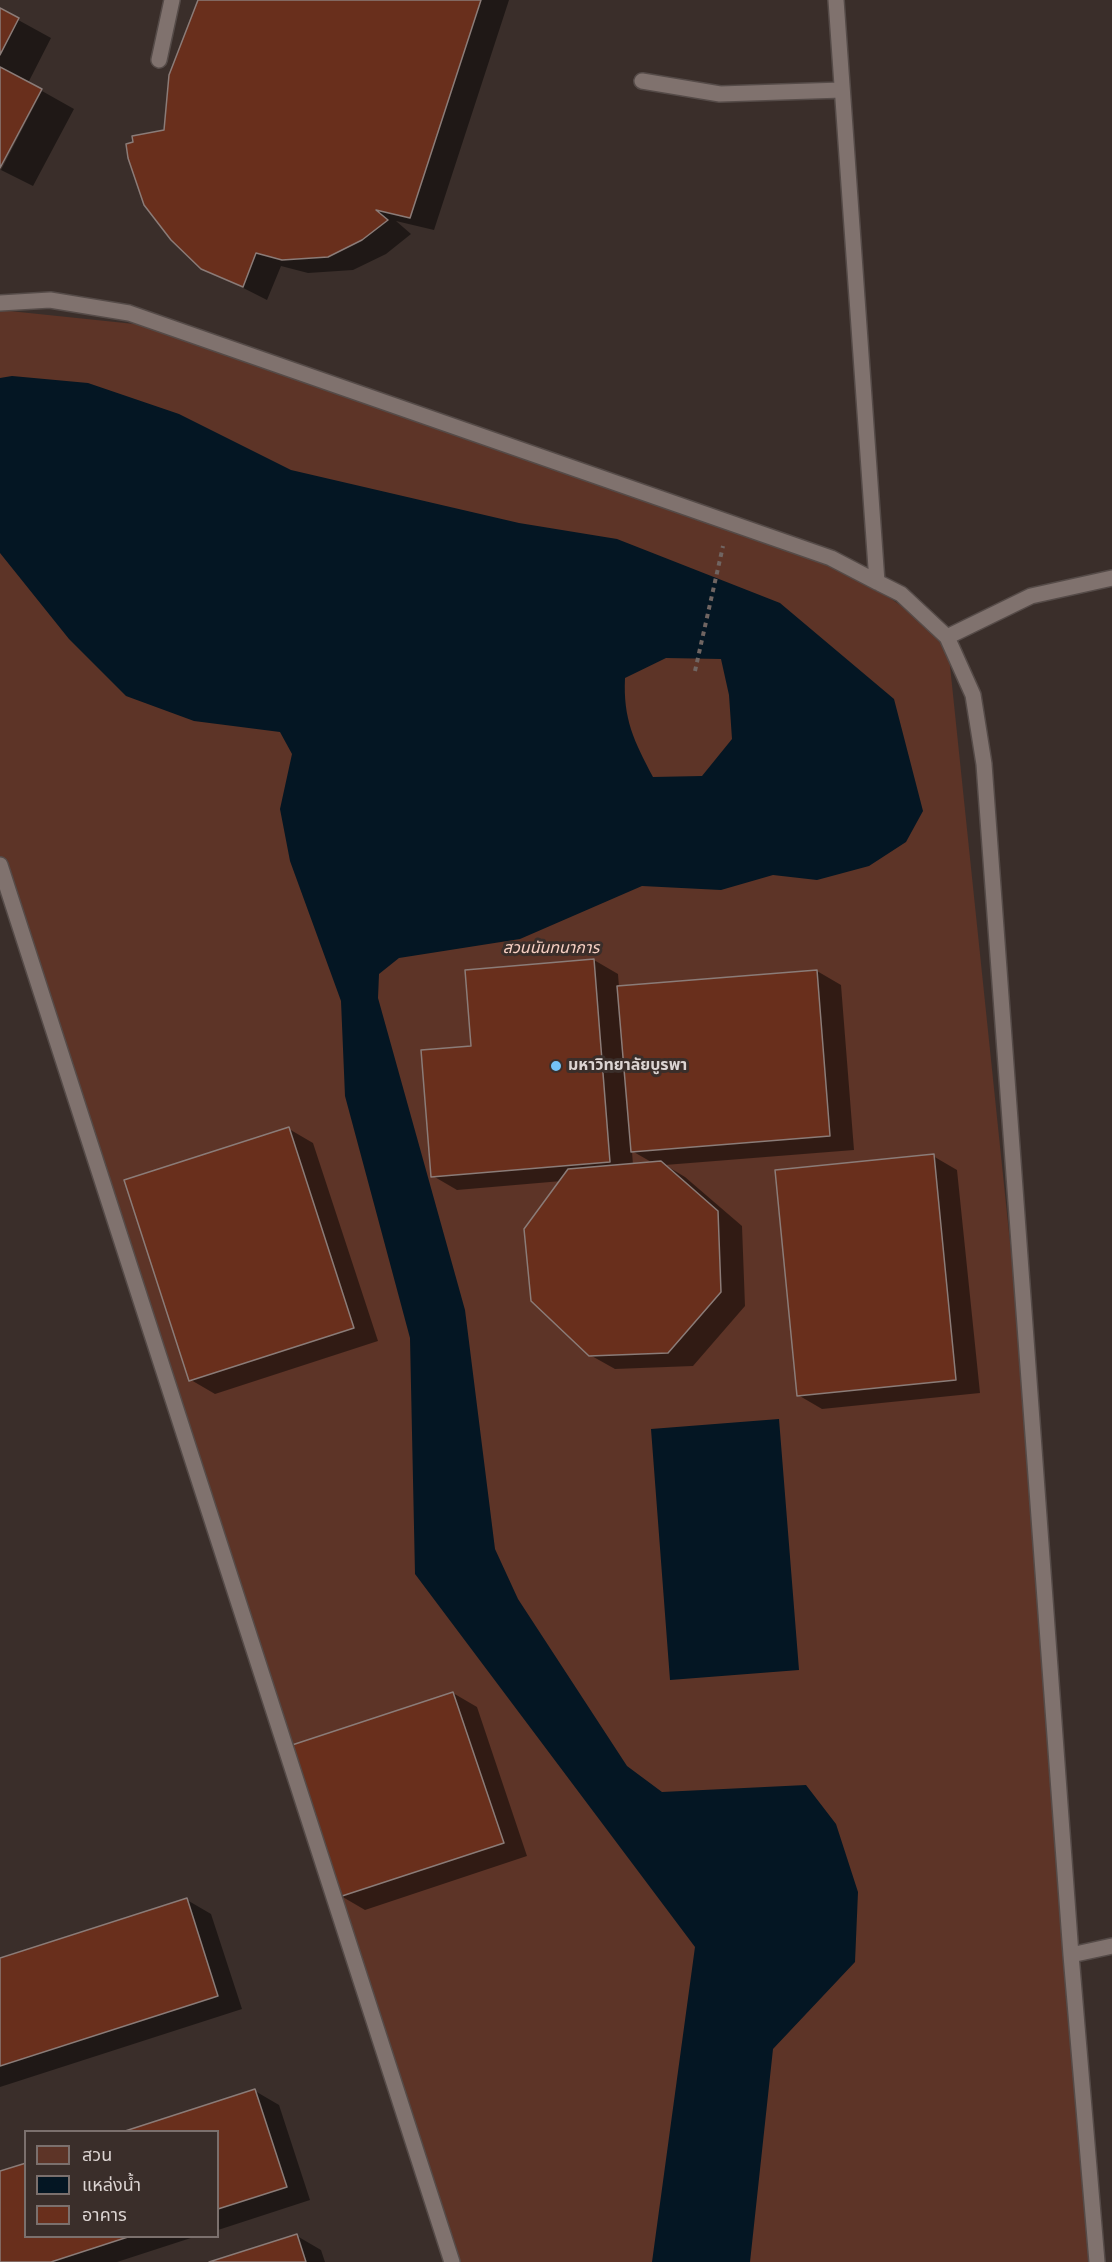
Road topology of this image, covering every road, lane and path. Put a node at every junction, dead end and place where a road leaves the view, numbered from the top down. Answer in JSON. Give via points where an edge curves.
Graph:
{"nodes":[{"id":1,"x":172,"y":0,"type":"edge"},
{"id":2,"x":836,"y":0,"type":"edge"},
{"id":3,"x":159,"y":60,"type":"dead end"},
{"id":4,"x":642,"y":81,"type":"dead end"},
{"id":5,"x":842,"y":90,"type":"junction"},
{"id":6,"x":0,"y":303,"type":"edge"},
{"id":7,"x":716,"y":571,"type":"dead end"},
{"id":8,"x":1112,"y":578,"type":"edge"},
{"id":9,"x":877,"y":582,"type":"junction"},
{"id":10,"x":947,"y":637,"type":"junction"},
{"id":11,"x":695,"y":671,"type":"dead end"},
{"id":12,"x":0,"y":865,"type":"edge"},
{"id":13,"x":1112,"y":1946,"type":"edge"},
{"id":14,"x":1071,"y":1955,"type":"junction"},
{"id":15,"x":452,"y":2262,"type":"edge"},
{"id":16,"x":1097,"y":2262,"type":"edge"}],
"edges":[{"from":1,"to":3,"type":"lane"},
{"from":2,"to":5,"type":"lane"},
{"from":4,"to":5,"type":"lane","via":[[720,94]]},
{"from":5,"to":9,"type":"lane"},
{"from":6,"to":9,"type":"lane","via":[[50,300],[129,313],[831,558]]},
{"from":7,"to":11,"type":"path"},
{"from":8,"to":10,"type":"lane","via":[[1031,596]]},
{"from":9,"to":10,"type":"lane","via":[[901,594]]},
{"from":10,"to":14,"type":"lane","via":[[973,695],[984,764]]},
{"from":12,"to":15,"type":"lane"},
{"from":13,"to":14,"type":"lane"},
{"from":14,"to":16,"type":"lane"}]}
